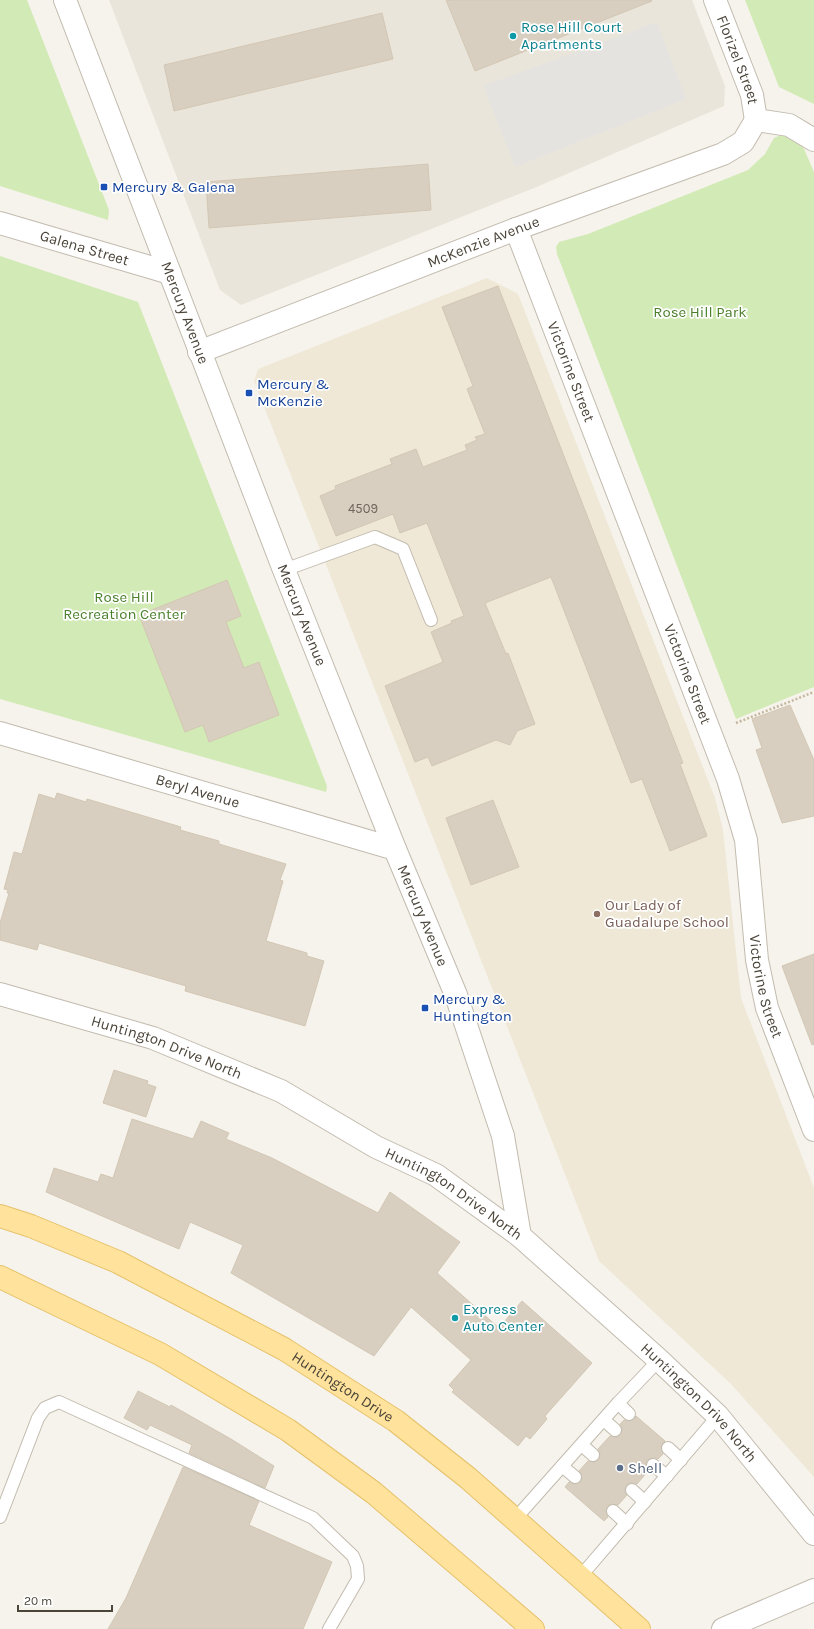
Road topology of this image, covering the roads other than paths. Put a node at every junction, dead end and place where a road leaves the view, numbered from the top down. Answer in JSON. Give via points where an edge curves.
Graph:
{"nodes":[{"id":1,"x":65,"y":0,"type":"edge"},
{"id":2,"x":715,"y":0,"type":"edge"},
{"id":3,"x":756,"y":120,"type":"junction"},
{"id":4,"x":814,"y":140,"type":"edge"},
{"id":5,"x":0,"y":223,"type":"edge"},
{"id":6,"x":516,"y":229,"type":"junction"},
{"id":7,"x":170,"y":273,"type":"junction"},
{"id":8,"x":199,"y":352,"type":"junction"},
{"id":9,"x":284,"y":570,"type":"junction"},
{"id":10,"x":431,"y":620,"type":"dead end"},
{"id":11,"x":0,"y":734,"type":"edge"},
{"id":12,"x":395,"y":849,"type":"junction"},
{"id":13,"x":0,"y":994,"type":"edge"},
{"id":14,"x":814,"y":1130,"type":"edge"},
{"id":15,"x":0,"y":1216,"type":"edge"},
{"id":16,"x":520,"y":1236,"type":"junction"},
{"id":17,"x":0,"y":1277,"type":"edge"},
{"id":18,"x":660,"y":1360,"type":"junction"},
{"id":19,"x":618,"y":1404,"type":"junction"},
{"id":20,"x":629,"y":1414,"type":"dead end"},
{"id":21,"x":718,"y":1416,"type":"junction"},
{"id":22,"x":604,"y":1420,"type":"junction"},
{"id":23,"x":615,"y":1430,"type":"dead end"},
{"id":24,"x":582,"y":1445,"type":"junction"},
{"id":25,"x":668,"y":1448,"type":"dead end"},
{"id":26,"x":593,"y":1455,"type":"dead end"},
{"id":27,"x":681,"y":1460,"type":"junction"},
{"id":28,"x":654,"y":1465,"type":"dead end"},
{"id":29,"x":562,"y":1466,"type":"junction"},
{"id":30,"x":667,"y":1476,"type":"junction"},
{"id":31,"x":575,"y":1477,"type":"dead end"},
{"id":32,"x":632,"y":1490,"type":"dead end"},
{"id":33,"x":645,"y":1502,"type":"junction"},
{"id":34,"x":613,"y":1511,"type":"dead end"},
{"id":35,"x":0,"y":1517,"type":"edge"},
{"id":36,"x":515,"y":1519,"type":"junction"},
{"id":37,"x":627,"y":1524,"type":"junction"},
{"id":38,"x":814,"y":1534,"type":"edge"},
{"id":39,"x":580,"y":1577,"type":"junction"},
{"id":40,"x":814,"y":1590,"type":"edge"},
{"id":41,"x":330,"y":1629,"type":"edge"},
{"id":42,"x":533,"y":1629,"type":"edge"},
{"id":43,"x":639,"y":1629,"type":"edge"},
{"id":44,"x":723,"y":1629,"type":"edge"}],
"edges":[{"from":1,"to":7,"type":"street","name":"Mercury Avenue"},
{"from":2,"to":3,"type":"street","name":"Florizel Street","via":[[752,96]]},
{"from":3,"to":4,"type":"street","via":[[789,125]]},
{"from":3,"to":6,"type":"street","name":"McKenzie Avenue","via":[[743,142],[723,154]]},
{"from":5,"to":7,"type":"street","name":"Galena Street"},
{"from":6,"to":8,"type":"street","name":"McKenzie Avenue"},
{"from":6,"to":14,"type":"street","name":"Victorine Street","via":[[728,779],[746,840],[756,960],[767,1008]]},
{"from":7,"to":8,"type":"street","name":"Mercury Avenue"},
{"from":8,"to":9,"type":"street","name":"Mercury Avenue"},
{"from":9,"to":10,"type":"lane","via":[[375,537],[403,549]]},
{"from":9,"to":12,"type":"street","name":"Mercury Avenue"},
{"from":11,"to":12,"type":"street","name":"Beryl Avenue"},
{"from":12,"to":16,"type":"street","name":"Mercury Avenue","via":[[456,995],[503,1136]]},
{"from":13,"to":16,"type":"street","name":"Huntington Drive North","via":[[152,1038],[281,1091],[376,1147],[436,1175]]},
{"from":15,"to":36,"type":"main road","name":"Huntington Drive","via":[[118,1262],[284,1348],[396,1421]]},
{"from":16,"to":18,"type":"street","name":"Huntington Drive North"},
{"from":17,"to":42,"type":"main road","via":[[160,1354],[288,1430],[374,1494]]},
{"from":18,"to":19,"type":"lane"},
{"from":18,"to":21,"type":"street","name":"Huntington Drive North"},
{"from":19,"to":20,"type":"lane"},
{"from":19,"to":22,"type":"lane"},
{"from":21,"to":27,"type":"lane"},
{"from":21,"to":38,"type":"street","name":"Huntington Drive North"},
{"from":22,"to":23,"type":"lane"},
{"from":22,"to":24,"type":"lane"},
{"from":24,"to":26,"type":"lane"},
{"from":24,"to":29,"type":"lane"},
{"from":25,"to":27,"type":"lane"},
{"from":27,"to":30,"type":"lane"},
{"from":28,"to":30,"type":"lane"},
{"from":29,"to":31,"type":"lane"},
{"from":29,"to":36,"type":"lane"},
{"from":30,"to":33,"type":"lane"},
{"from":32,"to":33,"type":"lane"},
{"from":33,"to":37,"type":"lane"},
{"from":34,"to":37,"type":"lane"},
{"from":35,"to":41,"type":"lane","via":[[38,1418],[45,1408],[59,1402],[313,1518],[353,1556],[357,1566],[358,1579]]},
{"from":36,"to":39,"type":"main road","name":"Huntington Drive"},
{"from":37,"to":39,"type":"lane"},
{"from":39,"to":43,"type":"main road","name":"Huntington Drive"},
{"from":40,"to":44,"type":"street"}]}
